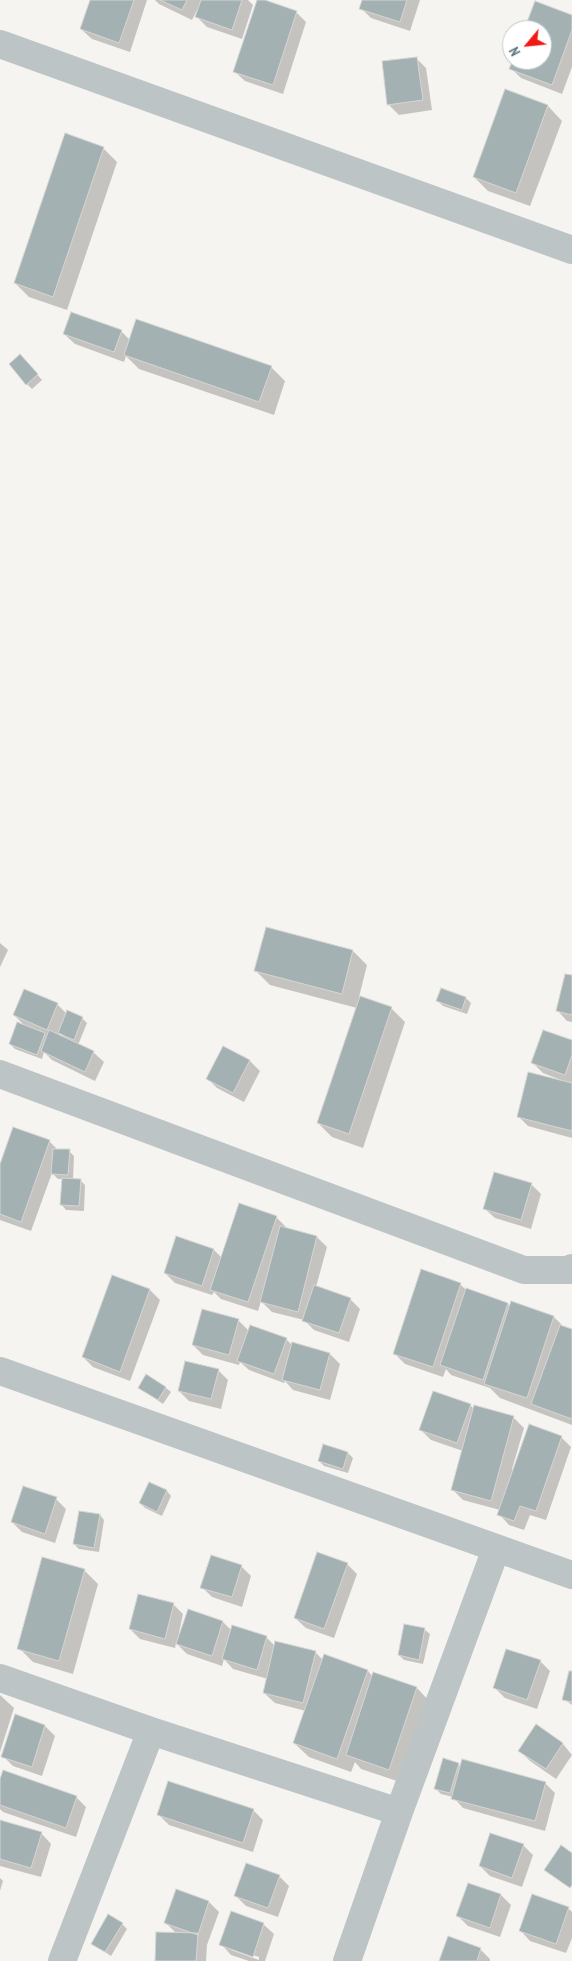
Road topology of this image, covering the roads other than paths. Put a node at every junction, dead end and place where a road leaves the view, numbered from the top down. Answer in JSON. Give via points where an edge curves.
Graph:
{"nodes":[{"id":1,"x":0,"y":44,"type":"edge"},
{"id":2,"x":572,"y":250,"type":"edge"},
{"id":3,"x":0,"y":1074,"type":"edge"},
{"id":4,"x":572,"y":1268,"type":"edge"},
{"id":5,"x":0,"y":1371,"type":"edge"},
{"id":6,"x":496,"y":1549,"type":"junction"},
{"id":7,"x":572,"y":1575,"type":"edge"},
{"id":8,"x":0,"y":1678,"type":"edge"},
{"id":9,"x":151,"y":1731,"type":"junction"},
{"id":10,"x":399,"y":1812,"type":"junction"},
{"id":11,"x":62,"y":1961,"type":"edge"},
{"id":12,"x":347,"y":1961,"type":"edge"}],
"edges":[{"from":1,"to":2,"type":"street"},
{"from":3,"to":4,"type":"street","via":[[524,1270]]},
{"from":5,"to":6,"type":"street"},
{"from":6,"to":7,"type":"street"},
{"from":6,"to":10,"type":"street"},
{"from":8,"to":9,"type":"street"},
{"from":9,"to":10,"type":"street"},
{"from":9,"to":11,"type":"street"},
{"from":10,"to":12,"type":"street"}]}
